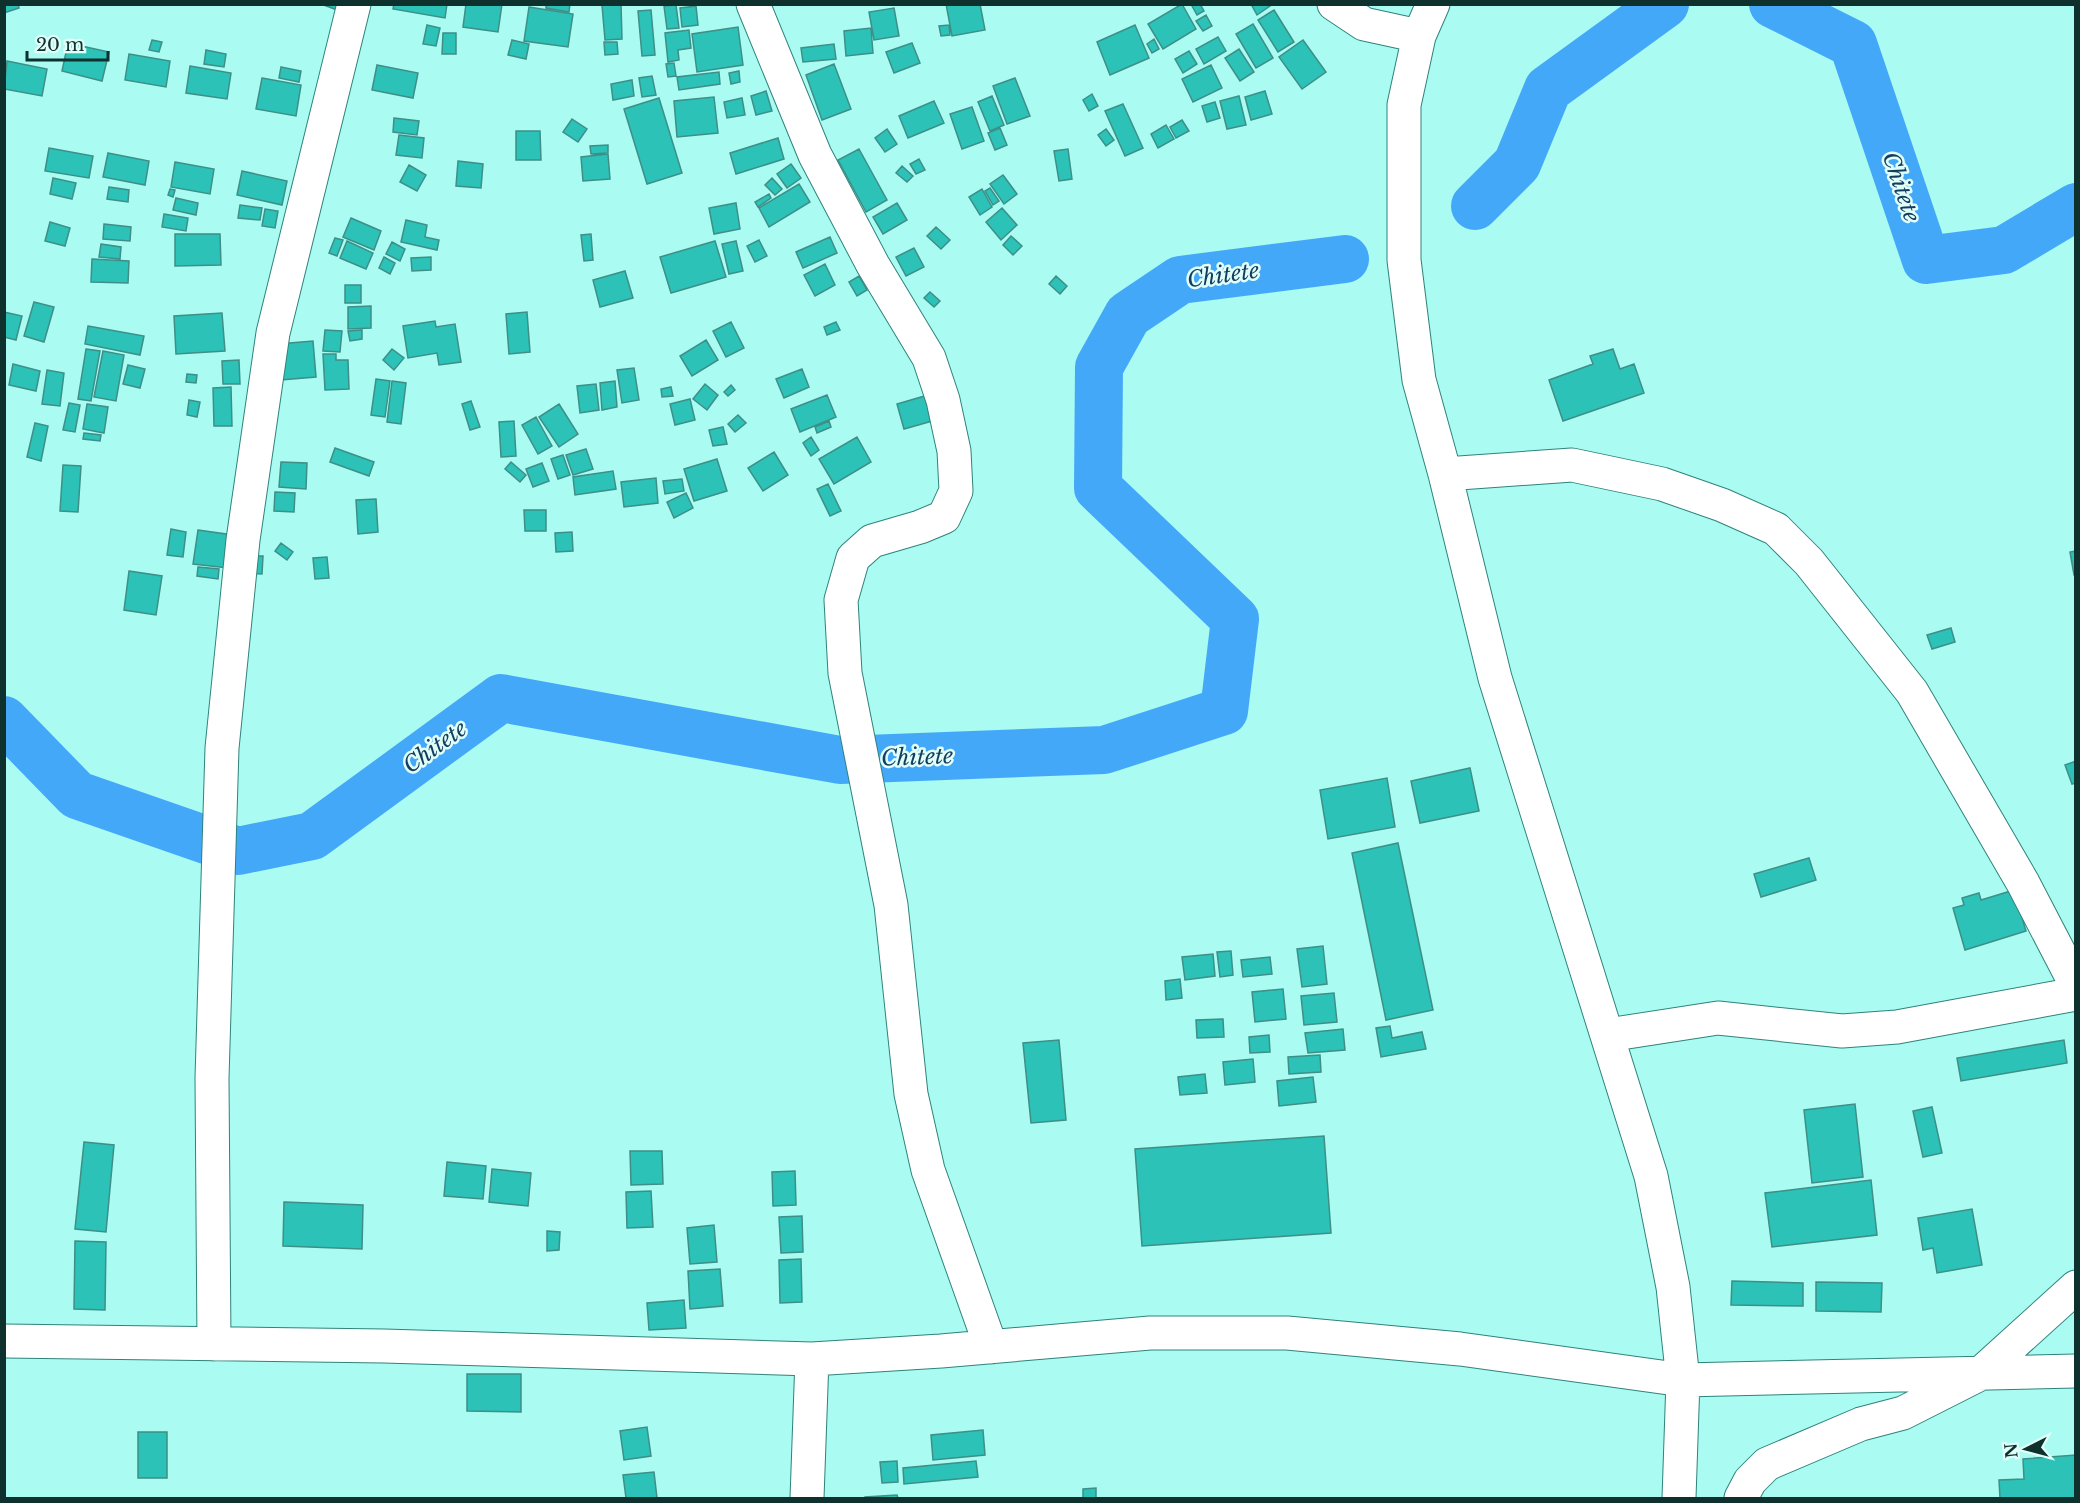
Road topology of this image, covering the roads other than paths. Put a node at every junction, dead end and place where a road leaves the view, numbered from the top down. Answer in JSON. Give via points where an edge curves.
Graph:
{"nodes":[{"id":1,"x":354,"y":4,"type":"edge"},
{"id":2,"x":753,"y":4,"type":"edge"},
{"id":3,"x":1334,"y":4,"type":"edge"},
{"id":4,"x":1433,"y":4,"type":"edge"},
{"id":5,"x":1419,"y":36,"type":"junction"},
{"id":6,"x":1445,"y":474,"type":"junction"},
{"id":7,"x":2076,"y":985,"type":"edge"},
{"id":8,"x":2076,"y":994,"type":"edge"},
{"id":9,"x":1608,"y":1035,"type":"junction"},
{"id":10,"x":2076,"y":1287,"type":"edge"},
{"id":11,"x":4,"y":1341,"type":"edge"},
{"id":12,"x":214,"y":1344,"type":"junction"},
{"id":13,"x":991,"y":1347,"type":"junction"},
{"id":14,"x":812,"y":1359,"type":"junction"},
{"id":15,"x":2076,"y":1371,"type":"edge"},
{"id":16,"x":1980,"y":1374,"type":"junction"},
{"id":17,"x":1683,"y":1380,"type":"junction"},
{"id":18,"x":807,"y":1498,"type":"edge"},
{"id":19,"x":1679,"y":1498,"type":"edge"},
{"id":20,"x":1741,"y":1498,"type":"edge"}],
"edges":[{"from":1,"to":12,"type":"street","via":[[273,333],[243,540],[221,760],[212,1078]]},
{"from":2,"to":13,"type":"street","via":[[814,155],[929,358],[954,451],[956,491],[944,516],[872,541],[853,558],[841,600],[845,673],[891,905],[910,1094],[928,1170]]},
{"from":3,"to":5,"type":"street","via":[[1364,24]]},
{"from":4,"to":5,"type":"street"},
{"from":5,"to":6,"type":"street","via":[[1404,105],[1404,260],[1419,380]]},
{"from":6,"to":7,"type":"street","via":[[1572,465],[1662,484],[1776,529],[1809,562],[1912,692],[2023,883]]},
{"from":6,"to":9,"type":"street","via":[[1496,678]]},
{"from":8,"to":9,"type":"street","via":[[1897,1027],[1842,1031],[1718,1018]]},
{"from":9,"to":17,"type":"street","via":[[1651,1176],[1673,1287]]},
{"from":10,"to":16,"type":"street"},
{"from":11,"to":12,"type":"street"},
{"from":12,"to":14,"type":"street"},
{"from":13,"to":14,"type":"street"},
{"from":13,"to":17,"type":"street","via":[[1150,1333],[1287,1333],[1460,1349]]},
{"from":14,"to":18,"type":"street"},
{"from":15,"to":16,"type":"street"},
{"from":16,"to":17,"type":"street"},
{"from":16,"to":20,"type":"street","via":[[1903,1413],[1860,1424],[1767,1464],[1750,1481]]},
{"from":17,"to":19,"type":"street"}]}
